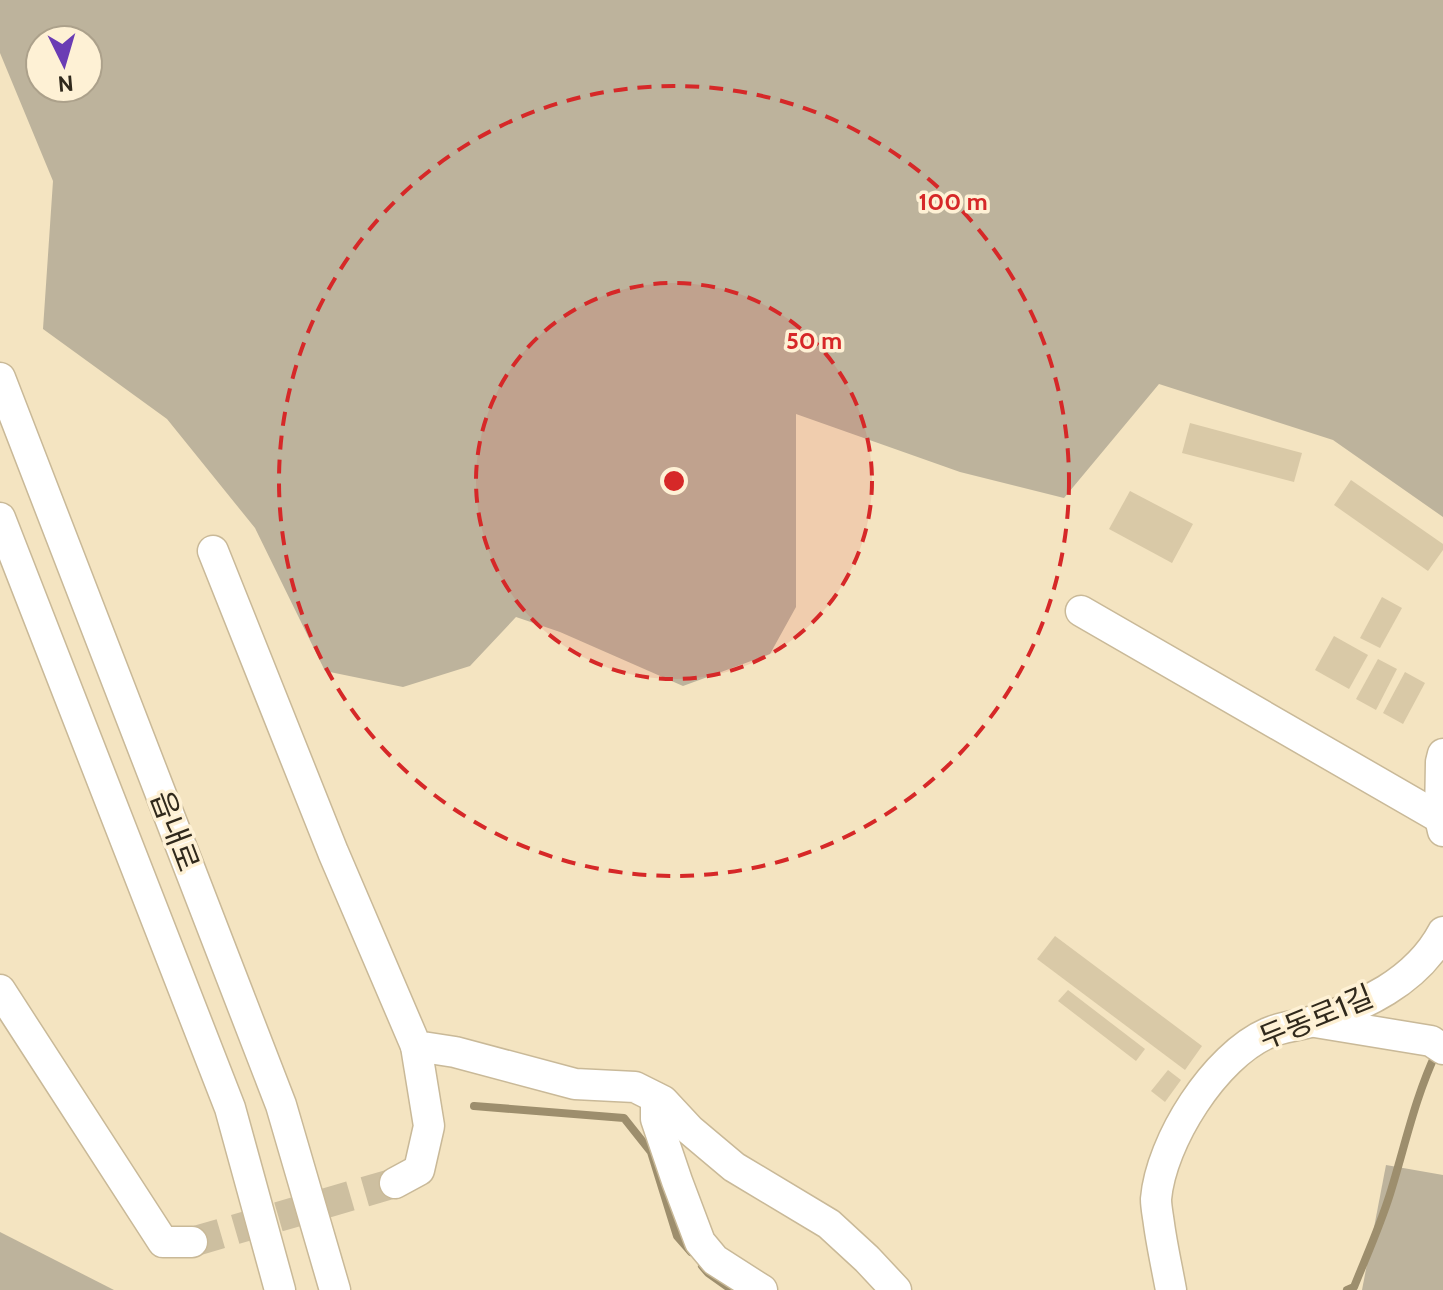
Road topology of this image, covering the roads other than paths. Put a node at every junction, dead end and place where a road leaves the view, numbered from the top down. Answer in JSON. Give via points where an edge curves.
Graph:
{"nodes":[{"id":1,"x":0,"y":378,"type":"edge"},
{"id":2,"x":0,"y":518,"type":"edge"},
{"id":3,"x":213,"y":551,"type":"dead end"},
{"id":4,"x":1081,"y":611,"type":"dead end"},
{"id":5,"x":1442,"y":759,"type":"edge"},
{"id":6,"x":1442,"y":825,"type":"edge"},
{"id":7,"x":1443,"y":932,"type":"edge"},
{"id":8,"x":0,"y":990,"type":"edge"},
{"id":9,"x":1313,"y":1021,"type":"junction"},
{"id":10,"x":1437,"y":1045,"type":"edge"},
{"id":11,"x":416,"y":1046,"type":"junction"},
{"id":12,"x":656,"y":1098,"type":"junction"},
{"id":13,"x":395,"y":1183,"type":"tunnel mouth"},
{"id":14,"x":192,"y":1242,"type":"tunnel mouth"},
{"id":15,"x":280,"y":1290,"type":"edge"},
{"id":16,"x":335,"y":1290,"type":"edge"},
{"id":17,"x":762,"y":1290,"type":"edge"},
{"id":18,"x":896,"y":1290,"type":"edge"},
{"id":19,"x":1171,"y":1290,"type":"edge"}],
"edges":[{"from":1,"to":16,"type":"street","name":"읍내로","via":[[281,1105]]},
{"from":2,"to":15,"type":"street","name":"읍내로","via":[[230,1108]]},
{"from":3,"to":11,"type":"street"},
{"from":4,"to":6,"type":"street"},
{"from":5,"to":6,"type":"street"},
{"from":7,"to":9,"type":"street","name":"두동로1길","via":[[1398,983]]},
{"from":8,"to":14,"type":"street","via":[[163,1242]]},
{"from":9,"to":10,"type":"street"},
{"from":9,"to":19,"type":"street","name":"두동로1길","via":[[1270,1032],[1241,1048],[1191,1108],[1170,1148],[1156,1202]]},
{"from":11,"to":12,"type":"street","via":[[575,1084],[635,1087]]},
{"from":11,"to":13,"type":"street","via":[[429,1126],[419,1170]]},
{"from":12,"to":17,"type":"street","via":[[656,1119],[700,1242],[715,1260]]},
{"from":12,"to":18,"type":"street","via":[[734,1167],[829,1224]]}]}
